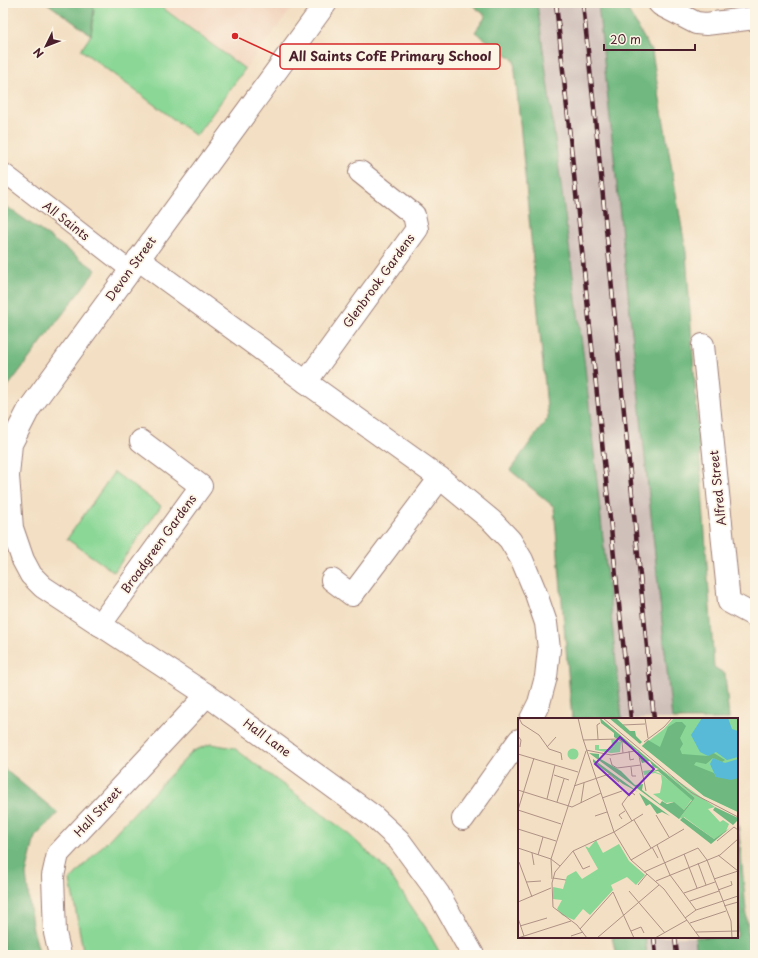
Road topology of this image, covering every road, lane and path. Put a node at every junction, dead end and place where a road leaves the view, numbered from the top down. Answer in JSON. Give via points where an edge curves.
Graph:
{"nodes":[{"id":1,"x":326,"y":3,"type":"edge"},
{"id":2,"x":659,"y":3,"type":"edge"},
{"id":3,"x":755,"y":18,"type":"edge"},
{"id":4,"x":3,"y":172,"type":"edge"},
{"id":5,"x":360,"y":172,"type":"dead end"},
{"id":6,"x":134,"y":264,"type":"junction"},
{"id":7,"x":703,"y":344,"type":"dead end"},
{"id":8,"x":306,"y":382,"type":"junction"},
{"id":9,"x":141,"y":441,"type":"dead end"},
{"id":10,"x":440,"y":478,"type":"junction"},
{"id":11,"x":23,"y":560,"type":"joint"},
{"id":12,"x":332,"y":580,"type":"dead end"},
{"id":13,"x":755,"y":616,"type":"edge"},
{"id":14,"x":100,"y":625,"type":"junction"},
{"id":15,"x":207,"y":695,"type":"junction"},
{"id":16,"x":532,"y":718,"type":"edge"},
{"id":17,"x":518,"y":741,"type":"edge"},
{"id":18,"x":463,"y":819,"type":"dead end"},
{"id":19,"x":60,"y":955,"type":"edge"},
{"id":20,"x":473,"y":955,"type":"edge"}],
"edges":[{"from":1,"to":6,"type":"street","name":"Devon Street"},
{"from":2,"to":3,"type":"street","via":[[696,22],[706,24]]},
{"from":4,"to":6,"type":"lane","name":"All Saints"},
{"from":5,"to":8,"type":"street","name":"Glenbrook Gardens","via":[[414,215],[417,229]]},
{"from":6,"to":8,"type":"street"},
{"from":6,"to":11,"type":"street","name":"Devon Street","via":[[29,409],[11,444],[8,476],[12,528]]},
{"from":7,"to":13,"type":"street","name":"Alfred Street","via":[[729,602]]},
{"from":8,"to":10,"type":"street"},
{"from":9,"to":14,"type":"street","name":"Broadgreen Gardens","via":[[201,486]]},
{"from":10,"to":12,"type":"street","via":[[352,595]]},
{"from":10,"to":16,"type":"street","via":[[492,521],[510,540],[535,591],[546,623],[549,649],[546,677],[539,703]]},
{"from":11,"to":14,"type":"street","name":"Hall Lane","via":[[31,575],[43,587]]},
{"from":14,"to":15,"type":"street","name":"Hall Lane"},
{"from":15,"to":19,"type":"street","name":"Hall Street","via":[[58,854],[53,876],[55,933]]},
{"from":15,"to":20,"type":"street","name":"Hall Lane","via":[[373,816],[399,840],[438,893]]},
{"from":17,"to":18,"type":"street"}]}
